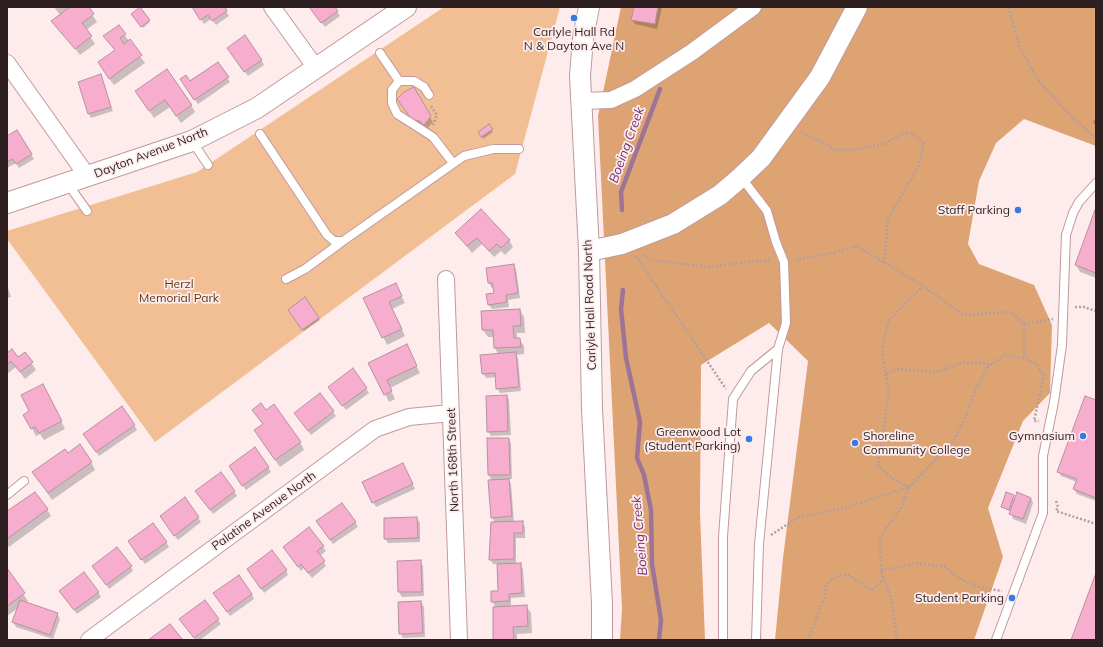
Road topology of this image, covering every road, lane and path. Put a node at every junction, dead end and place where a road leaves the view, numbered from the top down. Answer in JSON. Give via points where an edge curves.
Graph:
{"nodes":[{"id":1,"x":272,"y":7,"type":"edge"},
{"id":2,"x":406,"y":7,"type":"edge"},
{"id":3,"x":589,"y":7,"type":"edge"},
{"id":4,"x":754,"y":7,"type":"edge"},
{"id":5,"x":857,"y":7,"type":"edge"},
{"id":6,"x":1008,"y":7,"type":"edge"},
{"id":7,"x":380,"y":53,"type":"dead end"},
{"id":8,"x":7,"y":64,"type":"edge"},
{"id":9,"x":316,"y":68,"type":"junction"},
{"id":10,"x":399,"y":81,"type":"junction"},
{"id":11,"x":428,"y":98,"type":"joint"},
{"id":12,"x":581,"y":101,"type":"junction"},
{"id":13,"x":787,"y":122,"type":"junction"},
{"id":14,"x":260,"y":134,"type":"dead end"},
{"id":15,"x":433,"y":137,"type":"junction"},
{"id":16,"x":1096,"y":138,"type":"edge"},
{"id":17,"x":192,"y":141,"type":"junction"},
{"id":18,"x":519,"y":149,"type":"dead end"},
{"id":19,"x":453,"y":163,"type":"junction"},
{"id":20,"x":208,"y":165,"type":"dead end"},
{"id":21,"x":88,"y":177,"type":"junction"},
{"id":22,"x":741,"y":177,"type":"junction"},
{"id":23,"x":1096,"y":183,"type":"edge"},
{"id":24,"x":68,"y":184,"type":"junction"},
{"id":25,"x":7,"y":203,"type":"edge"},
{"id":26,"x":87,"y":211,"type":"dead end"},
{"id":27,"x":343,"y":242,"type":"junction"},
{"id":28,"x":626,"y":246,"type":"junction"},
{"id":29,"x":589,"y":250,"type":"junction"},
{"id":30,"x":784,"y":262,"type":"junction"},
{"id":31,"x":884,"y":262,"type":"junction"},
{"id":32,"x":286,"y":279,"type":"dead end"},
{"id":33,"x":446,"y":280,"type":"dead end"},
{"id":34,"x":923,"y":286,"type":"junction"},
{"id":35,"x":1074,"y":307,"type":"dead end"},
{"id":36,"x":1096,"y":311,"type":"edge"},
{"id":37,"x":1054,"y":318,"type":"dead end"},
{"id":38,"x":1024,"y":324,"type":"junction"},
{"id":39,"x":778,"y":349,"type":"junction"},
{"id":40,"x":1024,"y":358,"type":"junction"},
{"id":41,"x":993,"y":364,"type":"junction"},
{"id":42,"x":886,"y":374,"type":"junction"},
{"id":43,"x":733,"y":399,"type":"junction"},
{"id":44,"x":451,"y":413,"type":"junction"},
{"id":45,"x":1050,"y":419,"type":"junction"},
{"id":46,"x":24,"y":481,"type":"dead end"},
{"id":47,"x":909,"y":487,"type":"junction"},
{"id":48,"x":7,"y":495,"type":"edge"},
{"id":49,"x":1056,"y":512,"type":"dead end"},
{"id":50,"x":1096,"y":524,"type":"edge"},
{"id":51,"x":759,"y":544,"type":"junction"},
{"id":52,"x":881,"y":570,"type":"junction"},
{"id":53,"x":884,"y":579,"type":"junction"},
{"id":54,"x":1013,"y":593,"type":"junction"},
{"id":55,"x":89,"y":640,"type":"edge"},
{"id":56,"x":459,"y":640,"type":"edge"},
{"id":57,"x":602,"y":640,"type":"edge"},
{"id":58,"x":723,"y":640,"type":"edge"},
{"id":59,"x":756,"y":640,"type":"edge"},
{"id":60,"x":808,"y":640,"type":"edge"},
{"id":61,"x":896,"y":640,"type":"edge"},
{"id":62,"x":996,"y":640,"type":"edge"}],
"edges":[{"from":1,"to":9,"type":"street"},
{"from":2,"to":9,"type":"street","name":"Dayton Avenue North"},
{"from":3,"to":12,"type":"street","name":"Carlyle Hall Road North","via":[[582,46]]},
{"from":4,"to":12,"type":"street","via":[[635,90],[611,100]]},
{"from":5,"to":13,"type":"street","via":[[820,77]]},
{"from":6,"to":16,"type":"path","via":[[1020,47],[1037,79],[1075,120]]},
{"from":7,"to":10,"type":"lane"},
{"from":8,"to":21,"type":"street"},
{"from":9,"to":17,"type":"street","name":"Dayton Avenue North","via":[[257,108]]},
{"from":10,"to":11,"type":"lane","via":[[414,81],[424,87]]},
{"from":10,"to":15,"type":"lane","via":[[392,90],[394,110],[401,118]]},
{"from":11,"to":15,"type":"path","via":[[437,115],[432,126]]},
{"from":12,"to":29,"type":"street","name":"Carlyle Hall Road North"},
{"from":13,"to":22,"type":"street","via":[[761,158]]},
{"from":13,"to":31,"type":"path","via":[[836,150],[853,150],[884,144],[902,134],[913,133],[924,144],[919,165],[888,219]]},
{"from":14,"to":27,"type":"lane","via":[[327,235],[334,241]]},
{"from":15,"to":19,"type":"lane"},
{"from":17,"to":20,"type":"lane"},
{"from":17,"to":21,"type":"street","name":"Dayton Avenue North"},
{"from":18,"to":19,"type":"lane","via":[[493,149],[474,153]]},
{"from":19,"to":27,"type":"lane"},
{"from":21,"to":24,"type":"street","name":"Dayton Avenue North"},
{"from":22,"to":28,"type":"street","via":[[709,203],[673,224]]},
{"from":22,"to":30,"type":"lane","via":[[767,211]]},
{"from":23,"to":45,"type":"lane","via":[[1079,202],[1066,235],[1062,345]]},
{"from":24,"to":25,"type":"street","name":"Dayton Avenue North"},
{"from":24,"to":26,"type":"lane"},
{"from":27,"to":32,"type":"lane"},
{"from":28,"to":29,"type":"street"},
{"from":28,"to":30,"type":"path","via":[[650,260],[710,267],[753,261]]},
{"from":28,"to":43,"type":"path"},
{"from":29,"to":57,"type":"street","name":"Carlyle Hall Road North","via":[[592,409]]},
{"from":30,"to":31,"type":"path","via":[[857,246]]},
{"from":30,"to":39,"type":"lane","via":[[786,323]]},
{"from":31,"to":34,"type":"path"},
{"from":33,"to":44,"type":"street","name":"North 168th Street"},
{"from":34,"to":38,"type":"path","via":[[964,316],[1011,312]]},
{"from":34,"to":42,"type":"path","via":[[888,321],[882,353]]},
{"from":35,"to":36,"type":"path"},
{"from":37,"to":38,"type":"path"},
{"from":38,"to":40,"type":"path"},
{"from":39,"to":43,"type":"lane","via":[[751,371]]},
{"from":39,"to":51,"type":"lane"},
{"from":40,"to":41,"type":"path","via":[[1004,355]]},
{"from":40,"to":45,"type":"path","via":[[1036,364],[1044,374],[1034,421]]},
{"from":41,"to":42,"type":"path","via":[[964,362],[937,372],[897,370]]},
{"from":41,"to":47,"type":"path","via":[[988,367],[976,388],[965,420],[952,444]]},
{"from":42,"to":47,"type":"path","via":[[889,393],[878,465],[893,479]]},
{"from":43,"to":58,"type":"lane","via":[[723,537]]},
{"from":44,"to":55,"type":"street","name":"Palatine Avenue North","via":[[409,416],[375,429]]},
{"from":44,"to":56,"type":"street","name":"North 168th Street"},
{"from":45,"to":54,"type":"lane","via":[[1043,456],[1044,513]]},
{"from":46,"to":48,"type":"lane"},
{"from":47,"to":51,"type":"path","via":[[848,507],[797,518]]},
{"from":47,"to":52,"type":"path","via":[[900,508],[880,538]]},
{"from":49,"to":50,"type":"path"},
{"from":51,"to":59,"type":"lane"},
{"from":52,"to":53,"type":"path"},
{"from":52,"to":54,"type":"path","via":[[915,564],[945,567],[957,577],[977,587]]},
{"from":53,"to":60,"type":"path","via":[[872,590],[848,575],[840,575],[826,584],[826,596]]},
{"from":53,"to":61,"type":"path","via":[[891,598]]},
{"from":54,"to":62,"type":"lane"}]}
